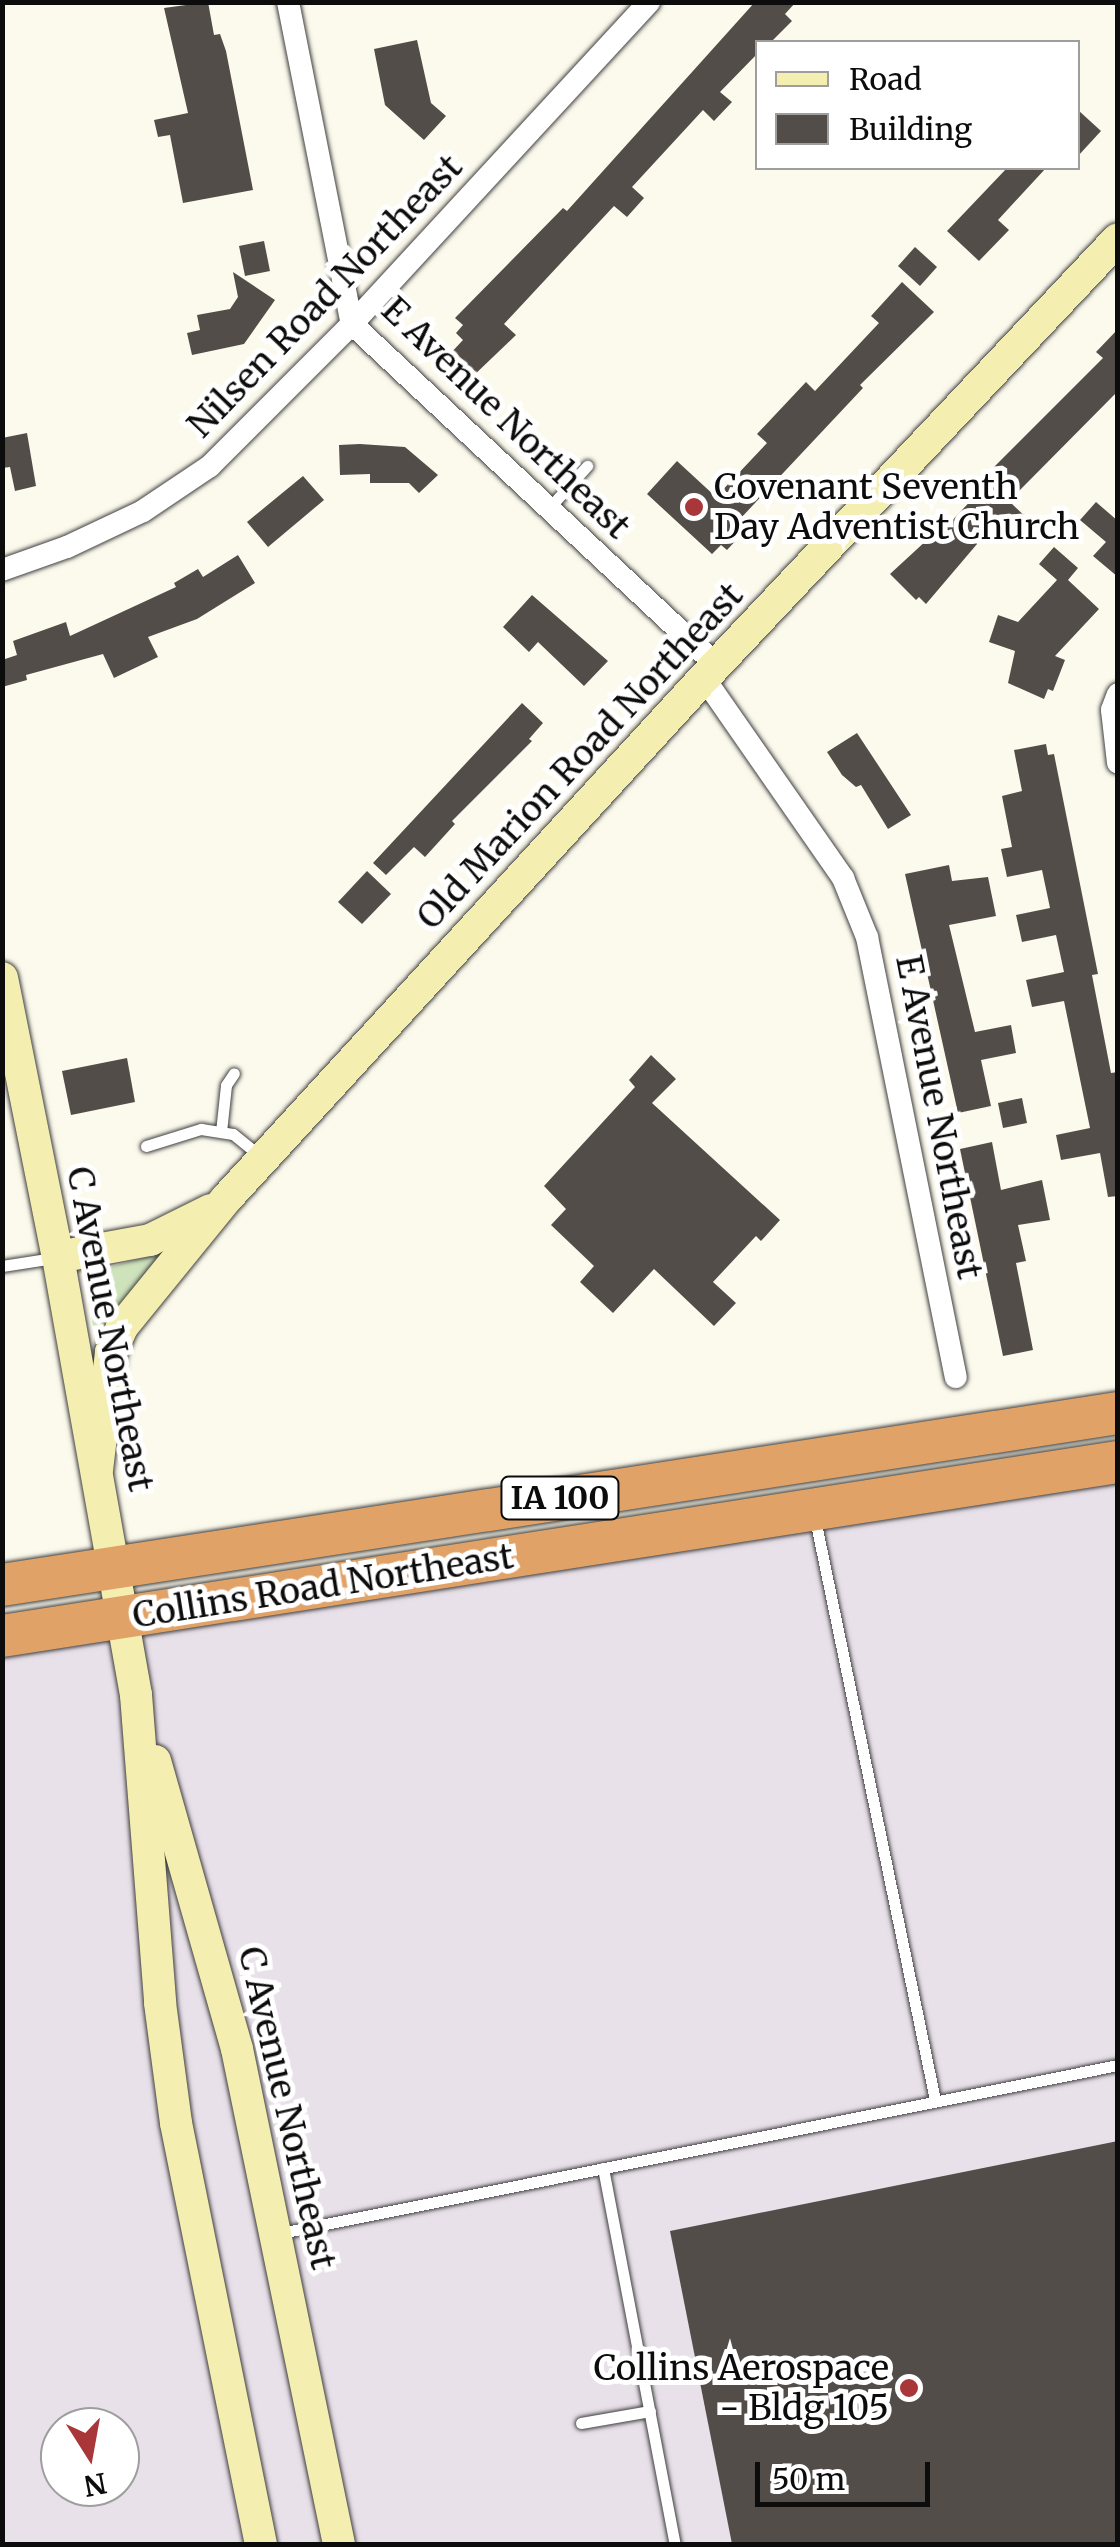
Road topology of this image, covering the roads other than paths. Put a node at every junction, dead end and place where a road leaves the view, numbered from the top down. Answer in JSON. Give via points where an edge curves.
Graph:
{"nodes":[{"id":1,"x":288,"y":2,"type":"edge"},
{"id":2,"x":649,"y":2,"type":"edge"},
{"id":3,"x":1118,"y":239,"type":"edge"},
{"id":4,"x":352,"y":324,"type":"junction"},
{"id":5,"x":587,"y":466,"type":"dead end"},
{"id":6,"x":549,"y":508,"type":"junction"},
{"id":7,"x":2,"y":570,"type":"edge"},
{"id":8,"x":711,"y":672,"type":"junction"},
{"id":9,"x":1118,"y":694,"type":"edge"},
{"id":10,"x":1118,"y":763,"type":"edge"},
{"id":11,"x":2,"y":978,"type":"edge"},
{"id":12,"x":234,"y":1073,"type":"dead end"},
{"id":13,"x":221,"y":1132,"type":"junction"},
{"id":14,"x":146,"y":1146,"type":"dead end"},
{"id":15,"x":263,"y":1159,"type":"junction"},
{"id":16,"x":226,"y":1198,"type":"junction"},
{"id":17,"x":58,"y":1257,"type":"junction"},
{"id":18,"x":2,"y":1266,"type":"edge"},
{"id":19,"x":956,"y":1377,"type":"dead end"},
{"id":20,"x":1118,"y":1414,"type":"edge"},
{"id":21,"x":1118,"y":1462,"type":"edge"},
{"id":22,"x":97,"y":1470,"type":"junction"},
{"id":23,"x":814,"y":1510,"type":"junction"},
{"id":24,"x":113,"y":1567,"type":"junction"},
{"id":25,"x":2,"y":1584,"type":"edge"},
{"id":26,"x":122,"y":1616,"type":"junction"},
{"id":27,"x":2,"y":1636,"type":"edge"},
{"id":28,"x":136,"y":1695,"type":"junction"},
{"id":29,"x":1118,"y":2065,"type":"edge"},
{"id":30,"x":935,"y":2100,"type":"junction"},
{"id":31,"x":604,"y":2168,"type":"junction"},
{"id":32,"x":276,"y":2234,"type":"junction"},
{"id":33,"x":650,"y":2411,"type":"junction"},
{"id":34,"x":581,"y":2423,"type":"dead end"},
{"id":35,"x":261,"y":2544,"type":"edge"},
{"id":36,"x":339,"y":2544,"type":"edge"},
{"id":37,"x":675,"y":2544,"type":"edge"}],
"edges":[{"from":1,"to":4,"type":"street","name":"E Avenue Northeast"},
{"from":2,"to":4,"type":"street","name":"Nilsen Road Northeast"},
{"from":3,"to":8,"type":"main road","name":"Old Marion Road Northeast"},
{"from":4,"to":6,"type":"street","name":"E Avenue Northeast"},
{"from":4,"to":7,"type":"street","name":"Nilsen Road Northeast","via":[[210,466],[143,512]]},
{"from":5,"to":6,"type":"lane"},
{"from":6,"to":8,"type":"street","name":"E Avenue Northeast"},
{"from":8,"to":15,"type":"main road","name":"Old Marion Road Northeast"},
{"from":8,"to":19,"type":"street","name":"E Avenue Northeast","via":[[843,878],[867,937]]},
{"from":9,"to":10,"type":"street","via":[[1112,710]]},
{"from":11,"to":17,"type":"main road","name":"C Avenue Northeast"},
{"from":12,"to":13,"type":"lane","via":[[226,1085]]},
{"from":13,"to":14,"type":"lane","via":[[201,1129]]},
{"from":13,"to":15,"type":"lane"},
{"from":15,"to":16,"type":"main road","name":"Old Marion Road Northeast"},
{"from":16,"to":17,"type":"main road","name":"Old Marion Road Northeast","via":[[150,1240]]},
{"from":16,"to":22,"type":"main road","name":"Old Marion Road Northeast","via":[[122,1327],[112,1352]]},
{"from":17,"to":18,"type":"lane"},
{"from":17,"to":22,"type":"main road","name":"C Avenue Northeast"},
{"from":20,"to":24,"type":"highway","name":"Collins Road Northeast","number":"IA 100"},
{"from":21,"to":23,"type":"highway","name":"Collins Road Northeast","number":"IA 100"},
{"from":22,"to":24,"type":"main road","name":"C Avenue Northeast"},
{"from":23,"to":26,"type":"highway","name":"Collins Road Northeast","number":"IA 100"},
{"from":23,"to":30,"type":"lane"},
{"from":24,"to":25,"type":"highway","name":"Collins Road Northeast","number":"IA 100"},
{"from":24,"to":26,"type":"main road","name":"C Avenue Northeast"},
{"from":26,"to":27,"type":"highway","name":"Collins Road Northeast","number":"IA 100"},
{"from":26,"to":28,"type":"main road","name":"C Avenue Northeast"},
{"from":28,"to":32,"type":"main road","name":"C Avenue Northeast","via":[[219,1978]]},
{"from":28,"to":35,"type":"main road","name":"C Avenue Northeast","via":[[173,2106]]},
{"from":29,"to":30,"type":"lane"},
{"from":30,"to":31,"type":"lane"},
{"from":31,"to":32,"type":"lane"},
{"from":31,"to":33,"type":"lane"},
{"from":32,"to":36,"type":"main road","name":"C Avenue Northeast"},
{"from":33,"to":34,"type":"lane"},
{"from":33,"to":37,"type":"lane"}]}
